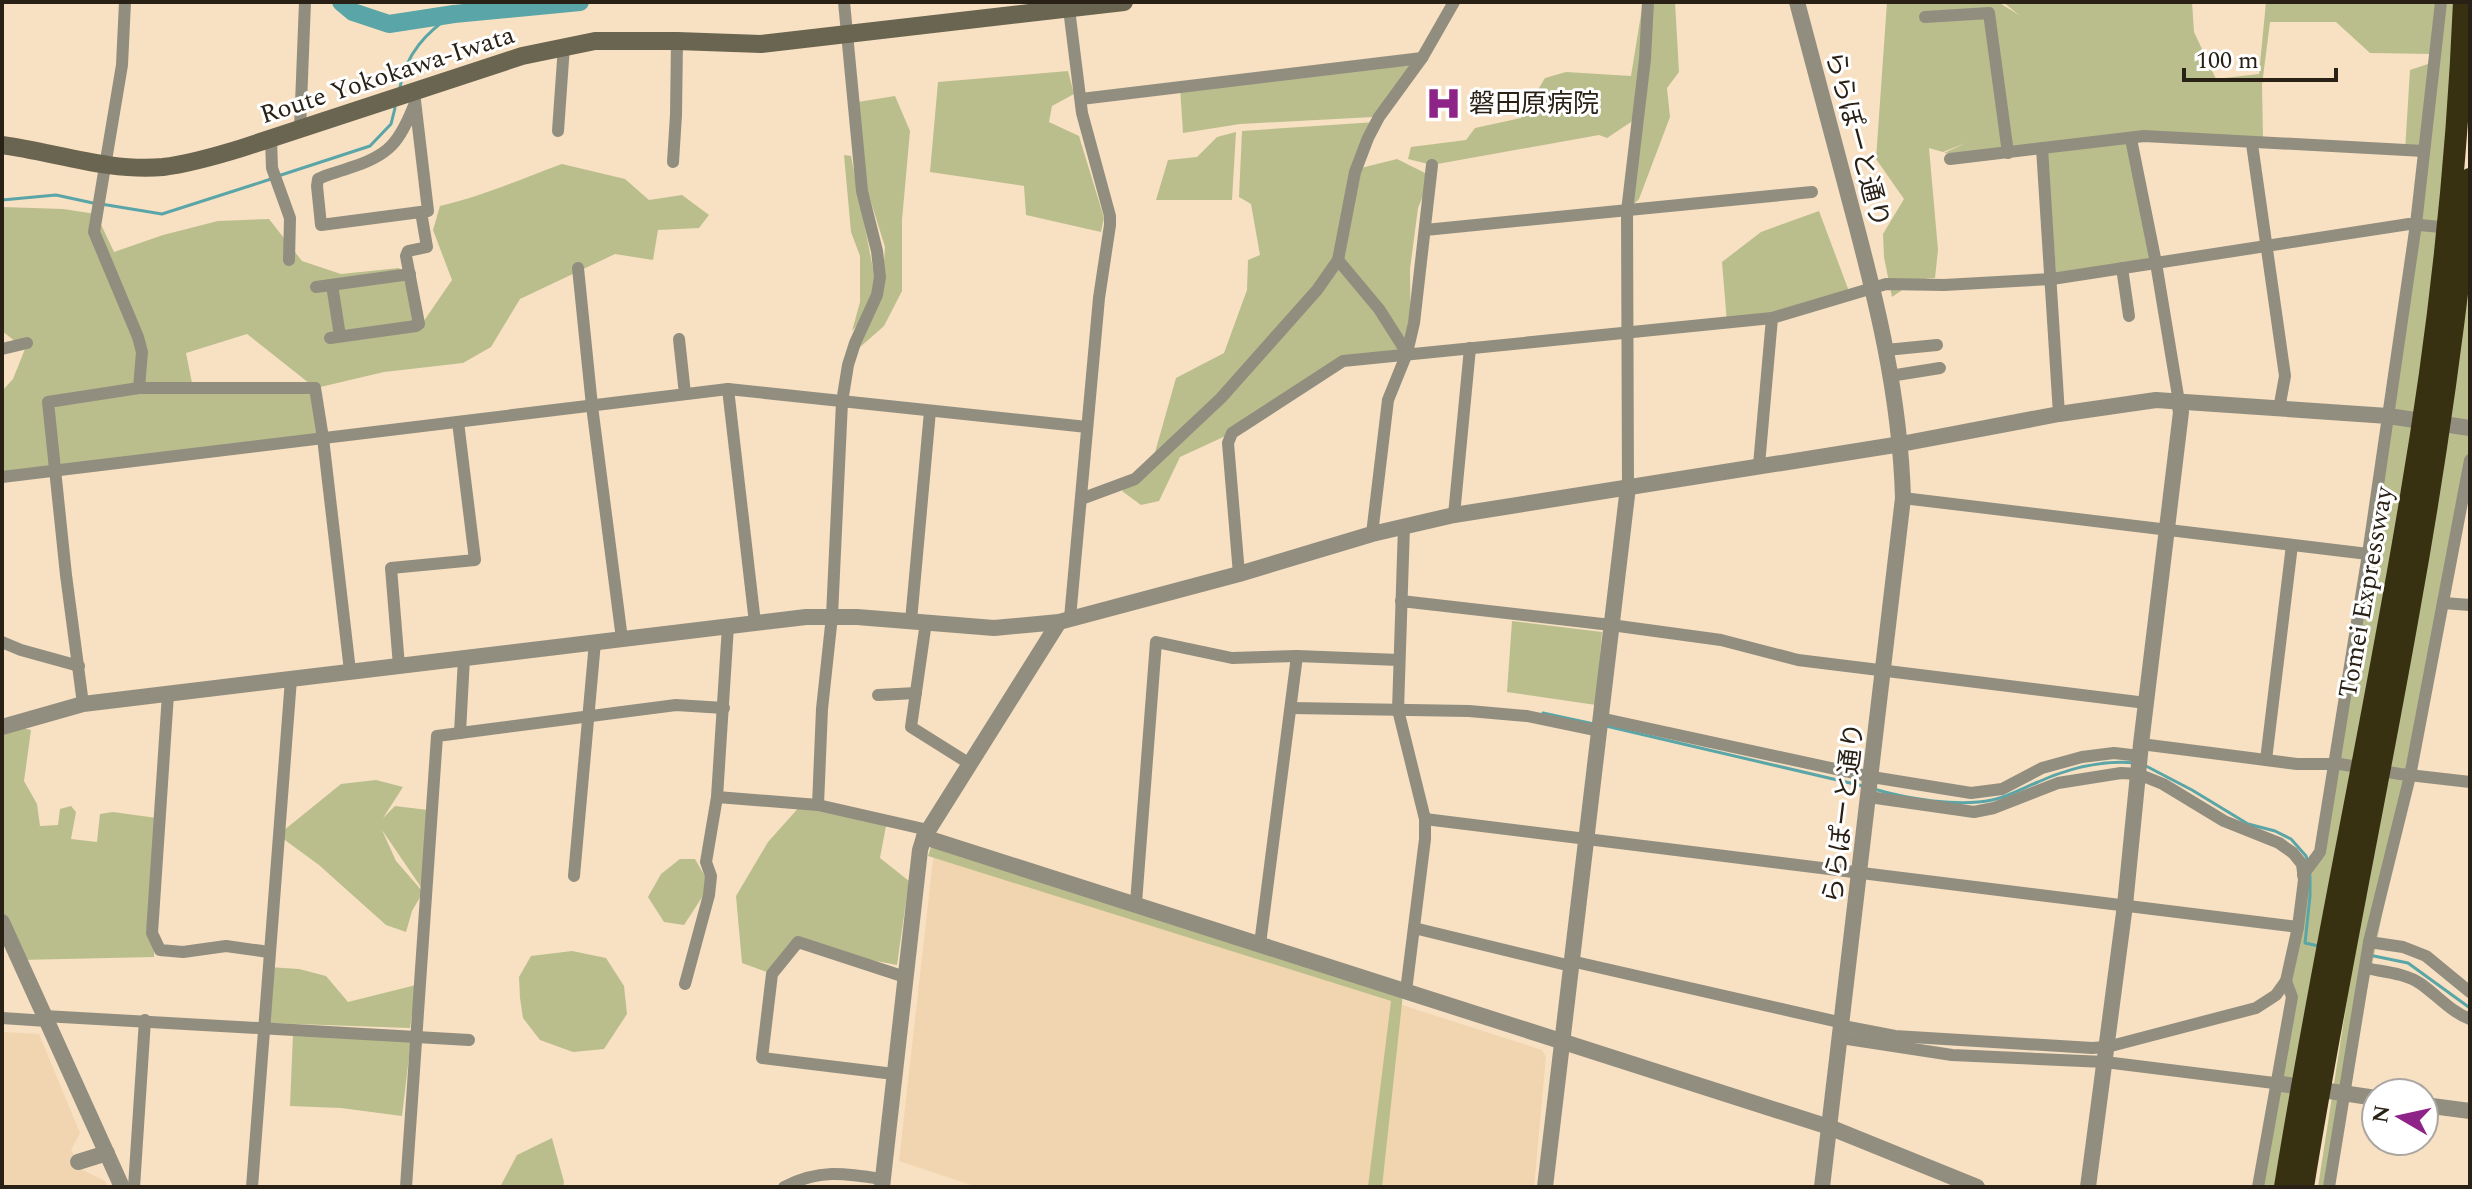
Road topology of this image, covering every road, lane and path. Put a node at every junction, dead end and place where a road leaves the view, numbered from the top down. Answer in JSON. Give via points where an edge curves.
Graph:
{"nodes":[{"id":1,"x":125,"y":2,"type":"edge"},
{"id":2,"x":305,"y":2,"type":"edge"},
{"id":3,"x":844,"y":2,"type":"edge"},
{"id":4,"x":1124,"y":2,"type":"edge"},
{"id":5,"x":1454,"y":2,"type":"edge"},
{"id":6,"x":1648,"y":2,"type":"edge"},
{"id":7,"x":1797,"y":2,"type":"edge"},
{"id":8,"x":2441,"y":2,"type":"edge"},
{"id":9,"x":2464,"y":2,"type":"edge"},
{"id":10,"x":1069,"y":9,"type":"junction"},
{"id":11,"x":1925,"y":17,"type":"dead end"},
{"id":12,"x":846,"y":35,"type":"junction"},
{"id":13,"x":677,"y":41,"type":"junction"},
{"id":14,"x":564,"y":46,"type":"junction"},
{"id":15,"x":1422,"y":58,"type":"junction"},
{"id":16,"x":414,"y":98,"type":"junction"},
{"id":17,"x":1081,"y":99,"type":"junction"},
{"id":18,"x":300,"y":129,"type":"junction"},
{"id":19,"x":558,"y":131,"type":"dead end"},
{"id":20,"x":271,"y":139,"type":"junction"},
{"id":21,"x":2131,"y":139,"type":"junction"},
{"id":22,"x":2252,"y":144,"type":"junction"},
{"id":23,"x":2,"y":145,"type":"edge"},
{"id":24,"x":2042,"y":148,"type":"junction"},
{"id":25,"x":2424,"y":151,"type":"junction"},
{"id":26,"x":2008,"y":153,"type":"junction"},
{"id":27,"x":1950,"y":159,"type":"dead end"},
{"id":28,"x":673,"y":162,"type":"dead end"},
{"id":29,"x":105,"y":164,"type":"junction"},
{"id":30,"x":1432,"y":165,"type":"dead end"},
{"id":31,"x":2470,"y":179,"type":"edge"},
{"id":32,"x":1812,"y":192,"type":"dead end"},
{"id":33,"x":1627,"y":211,"type":"junction"},
{"id":34,"x":421,"y":212,"type":"junction"},
{"id":35,"x":2419,"y":224,"type":"junction"},
{"id":36,"x":1425,"y":230,"type":"junction"},
{"id":37,"x":2470,"y":230,"type":"edge"},
{"id":38,"x":2268,"y":246,"type":"junction"},
{"id":39,"x":289,"y":260,"type":"dead end"},
{"id":40,"x":1338,"y":260,"type":"junction"},
{"id":41,"x":2156,"y":263,"type":"junction"},
{"id":42,"x":578,"y":268,"type":"dead end"},
{"id":43,"x":2122,"y":268,"type":"junction"},
{"id":44,"x":410,"y":274,"type":"junction"},
{"id":45,"x":2052,"y":279,"type":"junction"},
{"id":46,"x":332,"y":285,"type":"junction"},
{"id":47,"x":316,"y":287,"type":"dead end"},
{"id":48,"x":1873,"y":287,"type":"junction"},
{"id":49,"x":2129,"y":316,"type":"dead end"},
{"id":50,"x":1772,"y":318,"type":"junction"},
{"id":51,"x":1629,"y":333,"type":"junction"},
{"id":52,"x":679,"y":339,"type":"dead end"},
{"id":53,"x":27,"y":343,"type":"dead end"},
{"id":54,"x":1937,"y":345,"type":"dead end"},
{"id":55,"x":1470,"y":348,"type":"junction"},
{"id":56,"x":2,"y":349,"type":"edge"},
{"id":57,"x":1886,"y":350,"type":"junction"},
{"id":58,"x":1407,"y":353,"type":"junction"},
{"id":59,"x":1940,"y":368,"type":"dead end"},
{"id":60,"x":1890,"y":376,"type":"junction"},
{"id":61,"x":139,"y":388,"type":"junction"},
{"id":62,"x":728,"y":389,"type":"junction"},
{"id":63,"x":685,"y":394,"type":"junction"},
{"id":64,"x":842,"y":402,"type":"junction"},
{"id":65,"x":2179,"y":402,"type":"junction"},
{"id":66,"x":592,"y":406,"type":"junction"},
{"id":67,"x":2279,"y":409,"type":"junction"},
{"id":68,"x":930,"y":411,"type":"junction"},
{"id":69,"x":2059,"y":414,"type":"junction"},
{"id":70,"x":2393,"y":417,"type":"junction"},
{"id":71,"x":458,"y":422,"type":"junction"},
{"id":72,"x":1087,"y":427,"type":"junction"},
{"id":73,"x":2468,"y":428,"type":"edge"},
{"id":74,"x":323,"y":438,"type":"junction"},
{"id":75,"x":1901,"y":444,"type":"junction"},
{"id":76,"x":2470,"y":460,"type":"edge"},
{"id":77,"x":1759,"y":465,"type":"junction"},
{"id":78,"x":56,"y":470,"type":"junction"},
{"id":79,"x":2,"y":477,"type":"edge"},
{"id":80,"x":1628,"y":487,"type":"junction"},
{"id":81,"x":1903,"y":498,"type":"junction"},
{"id":82,"x":1081,"y":499,"type":"junction"},
{"id":83,"x":1454,"y":515,"type":"junction"},
{"id":84,"x":1404,"y":526,"type":"junction"},
{"id":85,"x":2167,"y":530,"type":"junction"},
{"id":86,"x":1372,"y":534,"type":"junction"},
{"id":87,"x":2292,"y":545,"type":"junction"},
{"id":88,"x":2368,"y":554,"type":"junction"},
{"id":89,"x":1239,"y":574,"type":"junction"},
{"id":90,"x":1401,"y":601,"type":"junction"},
{"id":91,"x":2443,"y":603,"type":"junction"},
{"id":92,"x":2470,"y":605,"type":"edge"},
{"id":93,"x":832,"y":616,"type":"junction"},
{"id":94,"x":1065,"y":620,"type":"junction"},
{"id":95,"x":918,"y":622,"type":"junction"},
{"id":96,"x":755,"y":623,"type":"junction"},
{"id":97,"x":1611,"y":625,"type":"junction"},
{"id":98,"x":728,"y":626,"type":"junction"},
{"id":99,"x":622,"y":639,"type":"junction"},
{"id":100,"x":2,"y":642,"type":"edge"},
{"id":101,"x":595,"y":642,"type":"junction"},
{"id":102,"x":1297,"y":656,"type":"junction"},
{"id":103,"x":464,"y":658,"type":"junction"},
{"id":104,"x":1399,"y":660,"type":"junction"},
{"id":105,"x":79,"y":666,"type":"junction"},
{"id":106,"x":399,"y":666,"type":"junction"},
{"id":107,"x":1885,"y":670,"type":"junction"},
{"id":108,"x":350,"y":671,"type":"junction"},
{"id":109,"x":291,"y":679,"type":"junction"},
{"id":110,"x":916,"y":693,"type":"junction"},
{"id":111,"x":168,"y":694,"type":"junction"},
{"id":112,"x":878,"y":695,"type":"dead end"},
{"id":113,"x":2146,"y":703,"type":"junction"},
{"id":114,"x":83,"y":704,"type":"junction"},
{"id":115,"x":724,"y":708,"type":"junction"},
{"id":116,"x":1291,"y":708,"type":"junction"},
{"id":117,"x":1398,"y":710,"type":"junction"},
{"id":118,"x":589,"y":715,"type":"junction"},
{"id":119,"x":1600,"y":724,"type":"junction"},
{"id":120,"x":2,"y":727,"type":"edge"},
{"id":121,"x":460,"y":733,"type":"junction"},
{"id":122,"x":2141,"y":750,"type":"junction"},
{"id":123,"x":2266,"y":760,"type":"junction"},
{"id":124,"x":970,"y":764,"type":"junction"},
{"id":125,"x":2336,"y":764,"type":"junction"},
{"id":126,"x":2138,"y":774,"type":"junction"},
{"id":127,"x":2405,"y":775,"type":"junction"},
{"id":128,"x":1872,"y":777,"type":"junction"},
{"id":129,"x":2470,"y":782,"type":"edge"},
{"id":130,"x":717,"y":797,"type":"junction"},
{"id":131,"x":1869,"y":797,"type":"junction"},
{"id":132,"x":818,"y":805,"type":"junction"},
{"id":133,"x":1425,"y":819,"type":"junction"},
{"id":134,"x":926,"y":833,"type":"junction"},
{"id":135,"x":1586,"y":840,"type":"junction"},
{"id":136,"x":1860,"y":873,"type":"junction"},
{"id":137,"x":2303,"y":875,"type":"junction"},
{"id":138,"x":574,"y":876,"type":"dead end"},
{"id":139,"x":1136,"y":903,"type":"junction"},
{"id":140,"x":2125,"y":905,"type":"junction"},
{"id":141,"x":2,"y":922,"type":"edge"},
{"id":142,"x":2298,"y":927,"type":"junction"},
{"id":143,"x":1414,"y":928,"type":"junction"},
{"id":144,"x":2369,"y":942,"type":"junction"},
{"id":145,"x":1260,"y":944,"type":"junction"},
{"id":146,"x":269,"y":952,"type":"junction"},
{"id":147,"x":1571,"y":963,"type":"junction"},
{"id":148,"x":2365,"y":968,"type":"junction"},
{"id":149,"x":905,"y":977,"type":"junction"},
{"id":150,"x":2286,"y":981,"type":"junction"},
{"id":151,"x":685,"y":984,"type":"dead end"},
{"id":152,"x":1406,"y":991,"type":"junction"},
{"id":153,"x":2470,"y":992,"type":"edge"},
{"id":154,"x":2,"y":1018,"type":"edge"},
{"id":155,"x":45,"y":1018,"type":"junction"},
{"id":156,"x":2470,"y":1019,"type":"edge"},
{"id":157,"x":145,"y":1020,"type":"junction"},
{"id":158,"x":264,"y":1027,"type":"junction"},
{"id":159,"x":1842,"y":1029,"type":"junction"},
{"id":160,"x":417,"y":1035,"type":"junction"},
{"id":161,"x":469,"y":1040,"type":"dead end"},
{"id":162,"x":1561,"y":1042,"type":"junction"},
{"id":163,"x":2106,"y":1054,"type":"junction"},
{"id":164,"x":894,"y":1074,"type":"junction"},
{"id":165,"x":2278,"y":1084,"type":"junction"},
{"id":166,"x":2341,"y":1093,"type":"junction"},
{"id":167,"x":2360,"y":1096,"type":"edge"},
{"id":168,"x":2440,"y":1107,"type":"edge"},
{"id":169,"x":2470,"y":1111,"type":"edge"},
{"id":170,"x":1829,"y":1127,"type":"junction"},
{"id":171,"x":107,"y":1153,"type":"junction"},
{"id":172,"x":78,"y":1162,"type":"dead end"},
{"id":173,"x":884,"y":1184,"type":"edge"},
{"id":174,"x":122,"y":1187,"type":"edge"},
{"id":175,"x":134,"y":1187,"type":"edge"},
{"id":176,"x":252,"y":1187,"type":"edge"},
{"id":177,"x":406,"y":1187,"type":"edge"},
{"id":178,"x":784,"y":1187,"type":"edge"},
{"id":179,"x":1545,"y":1187,"type":"edge"},
{"id":180,"x":1822,"y":1187,"type":"edge"},
{"id":181,"x":1977,"y":1187,"type":"edge"},
{"id":182,"x":2088,"y":1187,"type":"edge"},
{"id":183,"x":2258,"y":1187,"type":"edge"},
{"id":184,"x":2285,"y":1187,"type":"edge"},
{"id":185,"x":2303,"y":1187,"type":"edge"},
{"id":186,"x":2329,"y":1187,"type":"edge"}],
"edges":[{"from":1,"to":29,"type":"street","via":[[122,65]]},
{"from":2,"to":18,"type":"street"},
{"from":3,"to":12,"type":"street"},
{"from":4,"to":10,"type":"main road","name":"Route Yokokawa-Iwata"},
{"from":5,"to":15,"type":"street"},
{"from":6,"to":33,"type":"street"},
{"from":7,"to":48,"type":"street","name":"ららぽーと通り"},
{"from":8,"to":25,"type":"street"},
{"from":9,"to":184,"type":"highway","name":"Tomei Expressway","via":[[2457,131],[2424,412]]},
{"from":10,"to":12,"type":"main road","name":"Route Yokokawa-Iwata"},
{"from":10,"to":17,"type":"street"},
{"from":11,"to":26,"type":"street","via":[[1989,13]]},
{"from":12,"to":13,"type":"main road","name":"Route Yokokawa-Iwata","via":[[761,44]]},
{"from":12,"to":64,"type":"street","via":[[862,191],[880,277],[848,365]]},
{"from":13,"to":14,"type":"main road","name":"Route Yokokawa-Iwata"},
{"from":13,"to":28,"type":"street"},
{"from":14,"to":16,"type":"main road","name":"Route Yokokawa-Iwata","via":[[522,56]]},
{"from":14,"to":19,"type":"street"},
{"from":15,"to":17,"type":"street"},
{"from":15,"to":40,"type":"street","via":[[1368,138],[1355,172]]},
{"from":16,"to":18,"type":"main road","name":"Route Yokokawa-Iwata"},
{"from":16,"to":34,"type":"street","via":[[428,211]]},
{"from":16,"to":34,"type":"street","via":[[403,133],[386,154],[324,176],[317,186],[321,225]]},
{"from":17,"to":72,"type":"street","via":[[1110,216]]},
{"from":18,"to":20,"type":"main road","name":"Route Yokokawa-Iwata"},
{"from":20,"to":29,"type":"main road","name":"Route Yokokawa-Iwata","via":[[163,167]]},
{"from":20,"to":39,"type":"street","via":[[272,168],[290,218]]},
{"from":21,"to":22,"type":"street"},
{"from":21,"to":24,"type":"street"},
{"from":21,"to":41,"type":"street"},
{"from":22,"to":25,"type":"street"},
{"from":22,"to":38,"type":"street"},
{"from":23,"to":29,"type":"main road","name":"Route Yokokawa-Iwata"},
{"from":24,"to":26,"type":"street"},
{"from":24,"to":45,"type":"street"},
{"from":25,"to":35,"type":"street"},
{"from":26,"to":27,"type":"street"},
{"from":29,"to":61,"type":"street","via":[[94,232],[138,337]]},
{"from":30,"to":36,"type":"street"},
{"from":31,"to":185,"type":"highway","name":"Tomei Expressway","via":[[2428,498]]},
{"from":32,"to":33,"type":"street"},
{"from":33,"to":36,"type":"street"},
{"from":33,"to":51,"type":"street"},
{"from":34,"to":44,"type":"street","via":[[427,247],[408,251]]},
{"from":35,"to":37,"type":"street"},
{"from":35,"to":38,"type":"street"},
{"from":35,"to":70,"type":"street"},
{"from":36,"to":58,"type":"street"},
{"from":38,"to":41,"type":"street"},
{"from":38,"to":67,"type":"street","via":[[2285,376]]},
{"from":40,"to":58,"type":"street"},
{"from":40,"to":82,"type":"street","via":[[1221,398],[1135,479]]},
{"from":41,"to":43,"type":"street"},
{"from":41,"to":65,"type":"street"},
{"from":42,"to":66,"type":"street"},
{"from":43,"to":45,"type":"street"},
{"from":43,"to":49,"type":"street"},
{"from":44,"to":46,"type":"street"},
{"from":44,"to":46,"type":"street","via":[[416,326],[335,337]]},
{"from":45,"to":48,"type":"street"},
{"from":45,"to":69,"type":"street"},
{"from":46,"to":47,"type":"street"},
{"from":48,"to":50,"type":"street"},
{"from":48,"to":57,"type":"street","name":"ららぽーと通り"},
{"from":50,"to":51,"type":"street"},
{"from":50,"to":77,"type":"street"},
{"from":51,"to":55,"type":"street"},
{"from":51,"to":80,"type":"street"},
{"from":52,"to":63,"type":"street"},
{"from":53,"to":56,"type":"street"},
{"from":54,"to":57,"type":"street"},
{"from":55,"to":58,"type":"street"},
{"from":55,"to":83,"type":"street"},
{"from":57,"to":60,"type":"street","name":"ららぽーと通り"},
{"from":58,"to":86,"type":"street","via":[[1388,400]]},
{"from":58,"to":89,"type":"street","via":[[1343,361],[1232,433],[1228,443]]},
{"from":59,"to":60,"type":"street"},
{"from":60,"to":75,"type":"street","name":"ららぽーと通り"},
{"from":61,"to":74,"type":"street","via":[[315,388]]},
{"from":61,"to":78,"type":"street","via":[[48,402]]},
{"from":62,"to":63,"type":"street"},
{"from":62,"to":64,"type":"street"},
{"from":62,"to":96,"type":"street"},
{"from":63,"to":66,"type":"street"},
{"from":64,"to":68,"type":"street"},
{"from":64,"to":93,"type":"street"},
{"from":65,"to":67,"type":"street"},
{"from":65,"to":69,"type":"street","via":[[2156,400]]},
{"from":65,"to":85,"type":"street"},
{"from":66,"to":71,"type":"street"},
{"from":66,"to":99,"type":"street"},
{"from":67,"to":70,"type":"street"},
{"from":68,"to":72,"type":"street"},
{"from":68,"to":95,"type":"street"},
{"from":69,"to":75,"type":"street"},
{"from":70,"to":73,"type":"street"},
{"from":70,"to":88,"type":"street"},
{"from":71,"to":74,"type":"street"},
{"from":71,"to":106,"type":"street","via":[[475,560],[391,568]]},
{"from":72,"to":82,"type":"street"},
{"from":74,"to":78,"type":"street"},
{"from":74,"to":108,"type":"street"},
{"from":75,"to":77,"type":"street"},
{"from":75,"to":81,"type":"street","name":"ららぽーと通り"},
{"from":76,"to":91,"type":"street"},
{"from":77,"to":80,"type":"street"},
{"from":78,"to":79,"type":"street"},
{"from":78,"to":105,"type":"street"},
{"from":80,"to":83,"type":"street"},
{"from":80,"to":97,"type":"street"},
{"from":81,"to":85,"type":"street"},
{"from":81,"to":107,"type":"street","name":"ららぽーと通り"},
{"from":82,"to":94,"type":"street"},
{"from":83,"to":84,"type":"street"},
{"from":84,"to":86,"type":"street"},
{"from":84,"to":90,"type":"street"},
{"from":85,"to":87,"type":"street"},
{"from":85,"to":113,"type":"street"},
{"from":86,"to":89,"type":"street"},
{"from":87,"to":88,"type":"street"},
{"from":87,"to":123,"type":"street"},
{"from":88,"to":125,"type":"street"},
{"from":89,"to":94,"type":"street"},
{"from":90,"to":97,"type":"street"},
{"from":90,"to":104,"type":"street"},
{"from":91,"to":92,"type":"street"},
{"from":91,"to":127,"type":"street"},
{"from":93,"to":95,"type":"street"},
{"from":93,"to":96,"type":"street"},
{"from":93,"to":132,"type":"street"},
{"from":94,"to":95,"type":"street","via":[[994,628]]},
{"from":94,"to":124,"type":"street"},
{"from":95,"to":110,"type":"street"},
{"from":96,"to":98,"type":"street"},
{"from":97,"to":107,"type":"street","via":[[1721,640],[1798,660]]},
{"from":97,"to":119,"type":"street"},
{"from":98,"to":99,"type":"street"},
{"from":98,"to":115,"type":"street"},
{"from":99,"to":101,"type":"street"},
{"from":100,"to":105,"type":"street"},
{"from":101,"to":103,"type":"street"},
{"from":101,"to":118,"type":"street"},
{"from":102,"to":104,"type":"street"},
{"from":102,"to":116,"type":"street"},
{"from":102,"to":139,"type":"street","via":[[1232,658],[1156,642]]},
{"from":103,"to":106,"type":"street"},
{"from":103,"to":121,"type":"street"},
{"from":104,"to":117,"type":"street"},
{"from":105,"to":114,"type":"street"},
{"from":106,"to":108,"type":"street"},
{"from":107,"to":113,"type":"street"},
{"from":107,"to":128,"type":"street","name":"ららぽーと通り"},
{"from":108,"to":109,"type":"street"},
{"from":109,"to":111,"type":"street"},
{"from":109,"to":146,"type":"street"},
{"from":110,"to":112,"type":"street"},
{"from":110,"to":124,"type":"street","via":[[911,727]]},
{"from":111,"to":114,"type":"street"},
{"from":111,"to":146,"type":"street","via":[[152,933],[156,945],[169,952],[226,946]]},
{"from":113,"to":122,"type":"street"},
{"from":114,"to":120,"type":"street"},
{"from":115,"to":118,"type":"street","via":[[676,705]]},
{"from":115,"to":130,"type":"street"},
{"from":116,"to":117,"type":"street"},
{"from":116,"to":145,"type":"street"},
{"from":117,"to":119,"type":"street"},
{"from":117,"to":133,"type":"street"},
{"from":118,"to":121,"type":"street"},
{"from":118,"to":138,"type":"street"},
{"from":119,"to":128,"type":"street"},
{"from":119,"to":135,"type":"street"},
{"from":121,"to":160,"type":"street","via":[[437,736]]},
{"from":122,"to":123,"type":"street"},
{"from":122,"to":126,"type":"street"},
{"from":122,"to":128,"type":"street","via":[[2082,757],[1988,792]]},
{"from":123,"to":125,"type":"street"},
{"from":124,"to":134,"type":"street"},
{"from":125,"to":127,"type":"street"},
{"from":125,"to":137,"type":"street","via":[[2320,852]]},
{"from":126,"to":131,"type":"street","via":[[2058,783],[1974,812]]},
{"from":126,"to":137,"type":"street","via":[[2279,843],[2301,862]]},
{"from":126,"to":140,"type":"street"},
{"from":127,"to":129,"type":"street"},
{"from":127,"to":144,"type":"street"},
{"from":128,"to":131,"type":"street","name":"ららぽーと通り"},
{"from":130,"to":132,"type":"street"},
{"from":130,"to":151,"type":"street","via":[[706,862],[709,895]]},
{"from":131,"to":136,"type":"street","name":"ららぽーと通り"},
{"from":132,"to":134,"type":"street"},
{"from":133,"to":135,"type":"street"},
{"from":133,"to":143,"type":"street"},
{"from":134,"to":139,"type":"street"},
{"from":134,"to":149,"type":"street"},
{"from":135,"to":136,"type":"street"},
{"from":135,"to":147,"type":"street"},
{"from":136,"to":140,"type":"street"},
{"from":136,"to":159,"type":"street","name":"ららぽーと通り"},
{"from":137,"to":142,"type":"street"},
{"from":139,"to":145,"type":"street"},
{"from":140,"to":142,"type":"street"},
{"from":140,"to":163,"type":"street"},
{"from":141,"to":155,"type":"street"},
{"from":142,"to":150,"type":"street"},
{"from":143,"to":147,"type":"street"},
{"from":143,"to":152,"type":"street"},
{"from":144,"to":148,"type":"street"},
{"from":144,"to":153,"type":"street","via":[[2426,956]]},
{"from":145,"to":152,"type":"street"},
{"from":146,"to":158,"type":"street"},
{"from":147,"to":159,"type":"street"},
{"from":147,"to":162,"type":"street"},
{"from":148,"to":156,"type":"street","via":[[2406,976]]},
{"from":148,"to":166,"type":"street"},
{"from":149,"to":164,"type":"street"},
{"from":149,"to":164,"type":"street","via":[[798,942],[772,974],[763,1049],[762,1058]]},
{"from":150,"to":163,"type":"street","via":[[2256,1008]]},
{"from":150,"to":165,"type":"street","via":[[2292,997]]},
{"from":152,"to":162,"type":"street"},
{"from":154,"to":155,"type":"street"},
{"from":155,"to":157,"type":"street"},
{"from":155,"to":171,"type":"street"},
{"from":157,"to":158,"type":"street"},
{"from":157,"to":175,"type":"street"},
{"from":158,"to":160,"type":"street"},
{"from":158,"to":176,"type":"street"},
{"from":159,"to":163,"type":"street","via":[[1952,1055]]},
{"from":159,"to":170,"type":"street","name":"ららぽーと通り"},
{"from":160,"to":161,"type":"street"},
{"from":160,"to":177,"type":"street"},
{"from":162,"to":170,"type":"street"},
{"from":162,"to":179,"type":"street"},
{"from":163,"to":165,"type":"street"},
{"from":163,"to":182,"type":"street"},
{"from":164,"to":173,"type":"street"},
{"from":165,"to":166,"type":"street"},
{"from":165,"to":183,"type":"street"},
{"from":166,"to":167,"type":"street"},
{"from":166,"to":186,"type":"street"},
{"from":168,"to":169,"type":"street"},
{"from":170,"to":180,"type":"street","name":"ららぽーと通り"},
{"from":170,"to":181,"type":"street"},
{"from":171,"to":172,"type":"street"},
{"from":171,"to":174,"type":"street"},
{"from":173,"to":178,"type":"street","via":[[842,1172],[804,1177]]}]}
